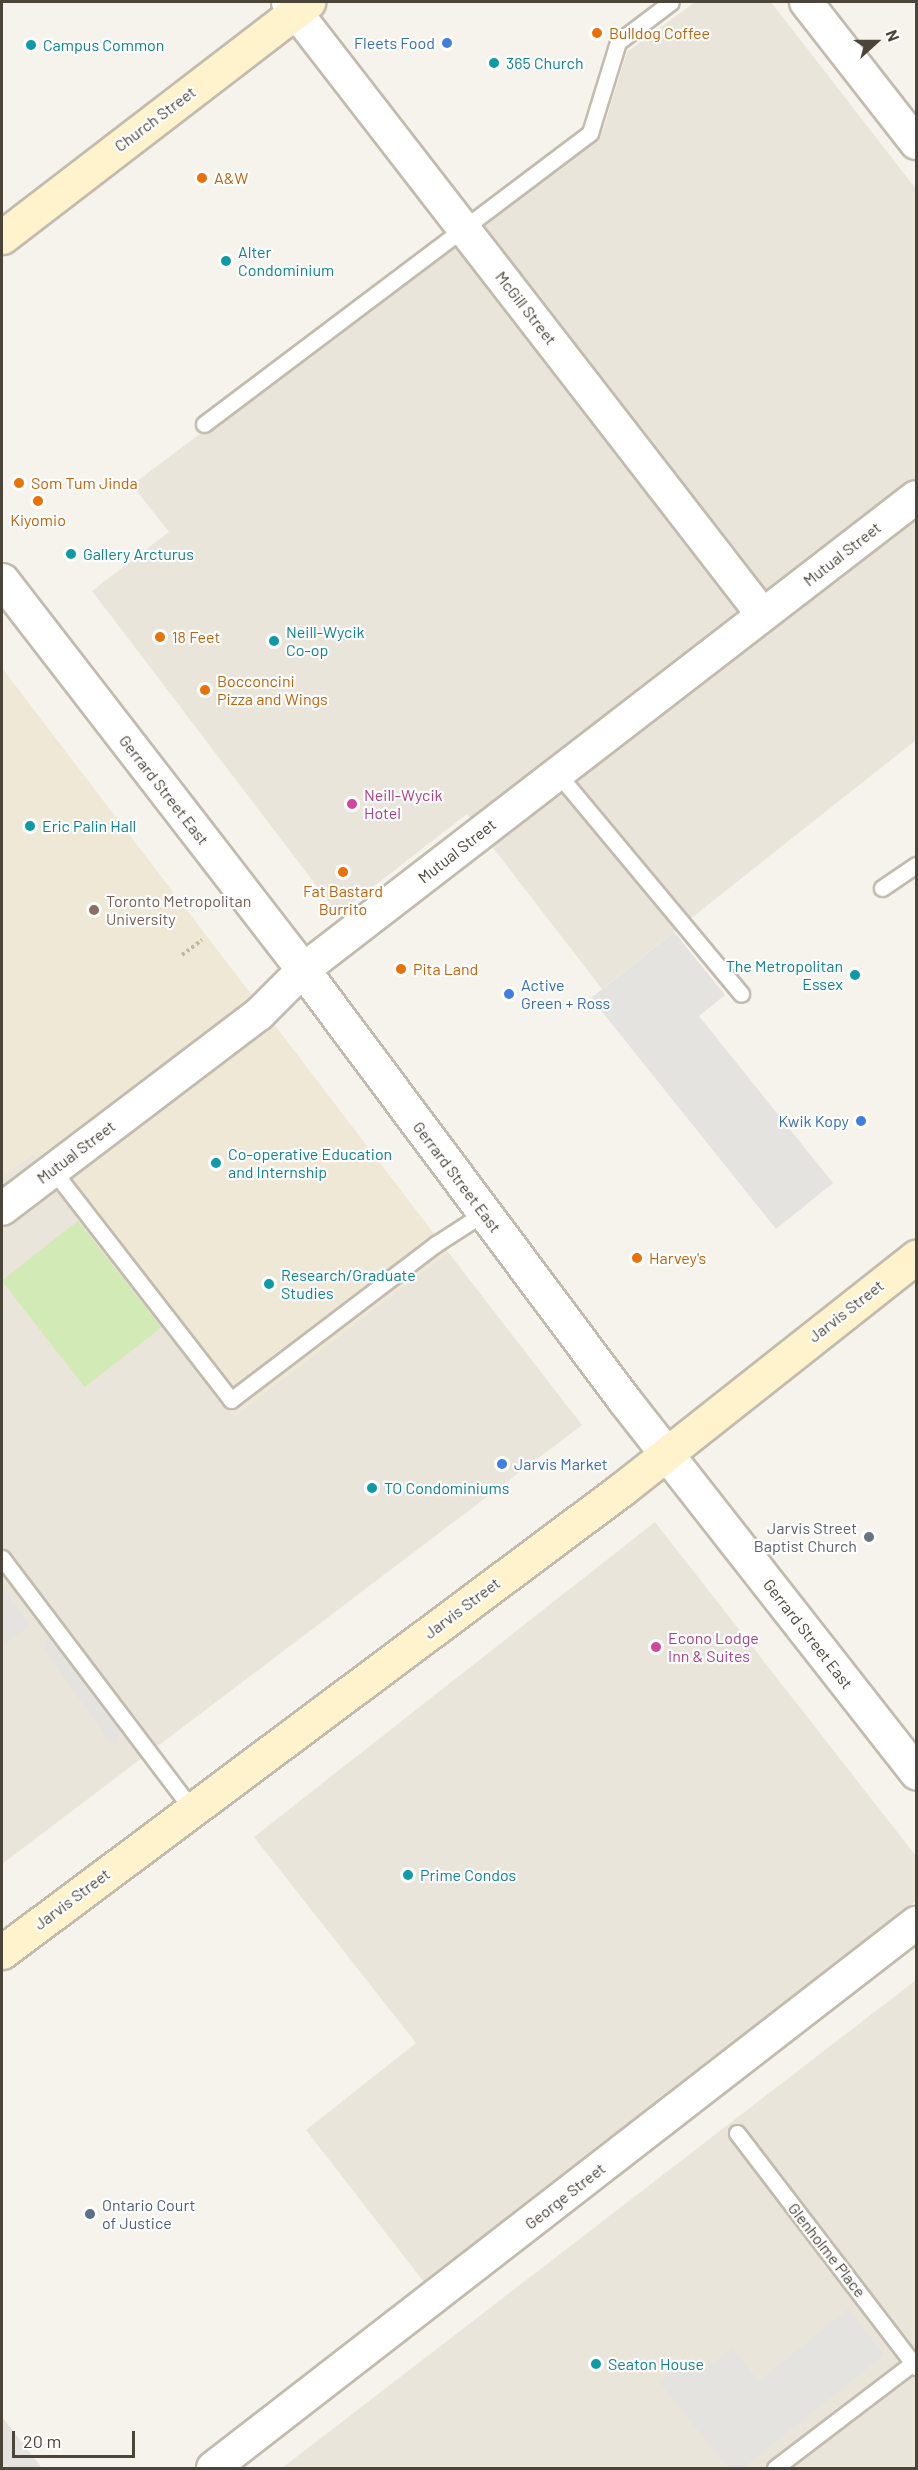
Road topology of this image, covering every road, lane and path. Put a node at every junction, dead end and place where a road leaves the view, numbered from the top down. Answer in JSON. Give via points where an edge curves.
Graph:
{"nodes":[{"id":1,"x":671,"y":2,"type":"edge"},
{"id":2,"x":806,"y":2,"type":"edge"},
{"id":3,"x":298,"y":5,"type":"edge"},
{"id":4,"x":916,"y":143,"type":"edge"},
{"id":5,"x":464,"y":228,"type":"junction"},
{"id":6,"x":2,"y":237,"type":"edge"},
{"id":7,"x":204,"y":424,"type":"dead end"},
{"id":8,"x":916,"y":496,"type":"edge"},
{"id":9,"x":2,"y":580,"type":"edge"},
{"id":10,"x":763,"y":615,"type":"junction"},
{"id":11,"x":558,"y":774,"type":"junction"},
{"id":12,"x":916,"y":865,"type":"edge"},
{"id":13,"x":882,"y":888,"type":"dead end"},
{"id":14,"x":202,"y":940,"type":"dead end"},
{"id":15,"x":182,"y":955,"type":"dead end"},
{"id":16,"x":303,"y":970,"type":"junction"},
{"id":17,"x":741,"y":994,"type":"dead end"},
{"id":18,"x":52,"y":1170,"type":"junction"},
{"id":19,"x":2,"y":1209,"type":"edge"},
{"id":20,"x":484,"y":1213,"type":"junction"},
{"id":21,"x":916,"y":1257,"type":"edge"},
{"id":22,"x":666,"y":1454,"type":"junction"},
{"id":23,"x":2,"y":1558,"type":"edge"},
{"id":24,"x":916,"y":1772,"type":"edge"},
{"id":25,"x":192,"y":1809,"type":"junction"},
{"id":26,"x":916,"y":1923,"type":"edge"},
{"id":27,"x":2,"y":1952,"type":"edge"},
{"id":28,"x":737,"y":2133,"type":"dead end"},
{"id":29,"x":915,"y":2365,"type":"edge"},
{"id":30,"x":213,"y":2469,"type":"edge"},
{"id":31,"x":775,"y":2469,"type":"edge"}],
"edges":[{"from":1,"to":5,"type":"lane","via":[[618,42],[590,133]]},
{"from":2,"to":4,"type":"street"},
{"from":3,"to":5,"type":"street","name":"McGill Street"},
{"from":3,"to":6,"type":"main road","name":"Church Street"},
{"from":5,"to":7,"type":"lane"},
{"from":5,"to":10,"type":"street","name":"McGill Street"},
{"from":8,"to":10,"type":"street","name":"Mutual Street"},
{"from":9,"to":16,"type":"street","name":"Gerrard Street East"},
{"from":10,"to":11,"type":"street","name":"Mutual Street"},
{"from":11,"to":16,"type":"street","name":"Mutual Street"},
{"from":11,"to":17,"type":"lane"},
{"from":12,"to":13,"type":"lane"},
{"from":14,"to":15,"type":"path"},
{"from":16,"to":18,"type":"street","name":"Mutual Street","via":[[259,1014]]},
{"from":16,"to":20,"type":"street","name":"Gerrard Street East"},
{"from":18,"to":19,"type":"street","name":"Mutual Street"},
{"from":18,"to":20,"type":"lane","via":[[231,1400],[436,1244]]},
{"from":20,"to":22,"type":"street","name":"Gerrard Street East"},
{"from":21,"to":22,"type":"main road","name":"Jarvis Street"},
{"from":22,"to":24,"type":"street","name":"Gerrard Street East"},
{"from":22,"to":25,"type":"main road","name":"Jarvis Street"},
{"from":23,"to":25,"type":"lane"},
{"from":25,"to":27,"type":"main road","name":"Jarvis Street"},
{"from":26,"to":30,"type":"street","name":"George Street"},
{"from":28,"to":29,"type":"lane","name":"Glenholme Place"},
{"from":29,"to":31,"type":"lane"}]}
